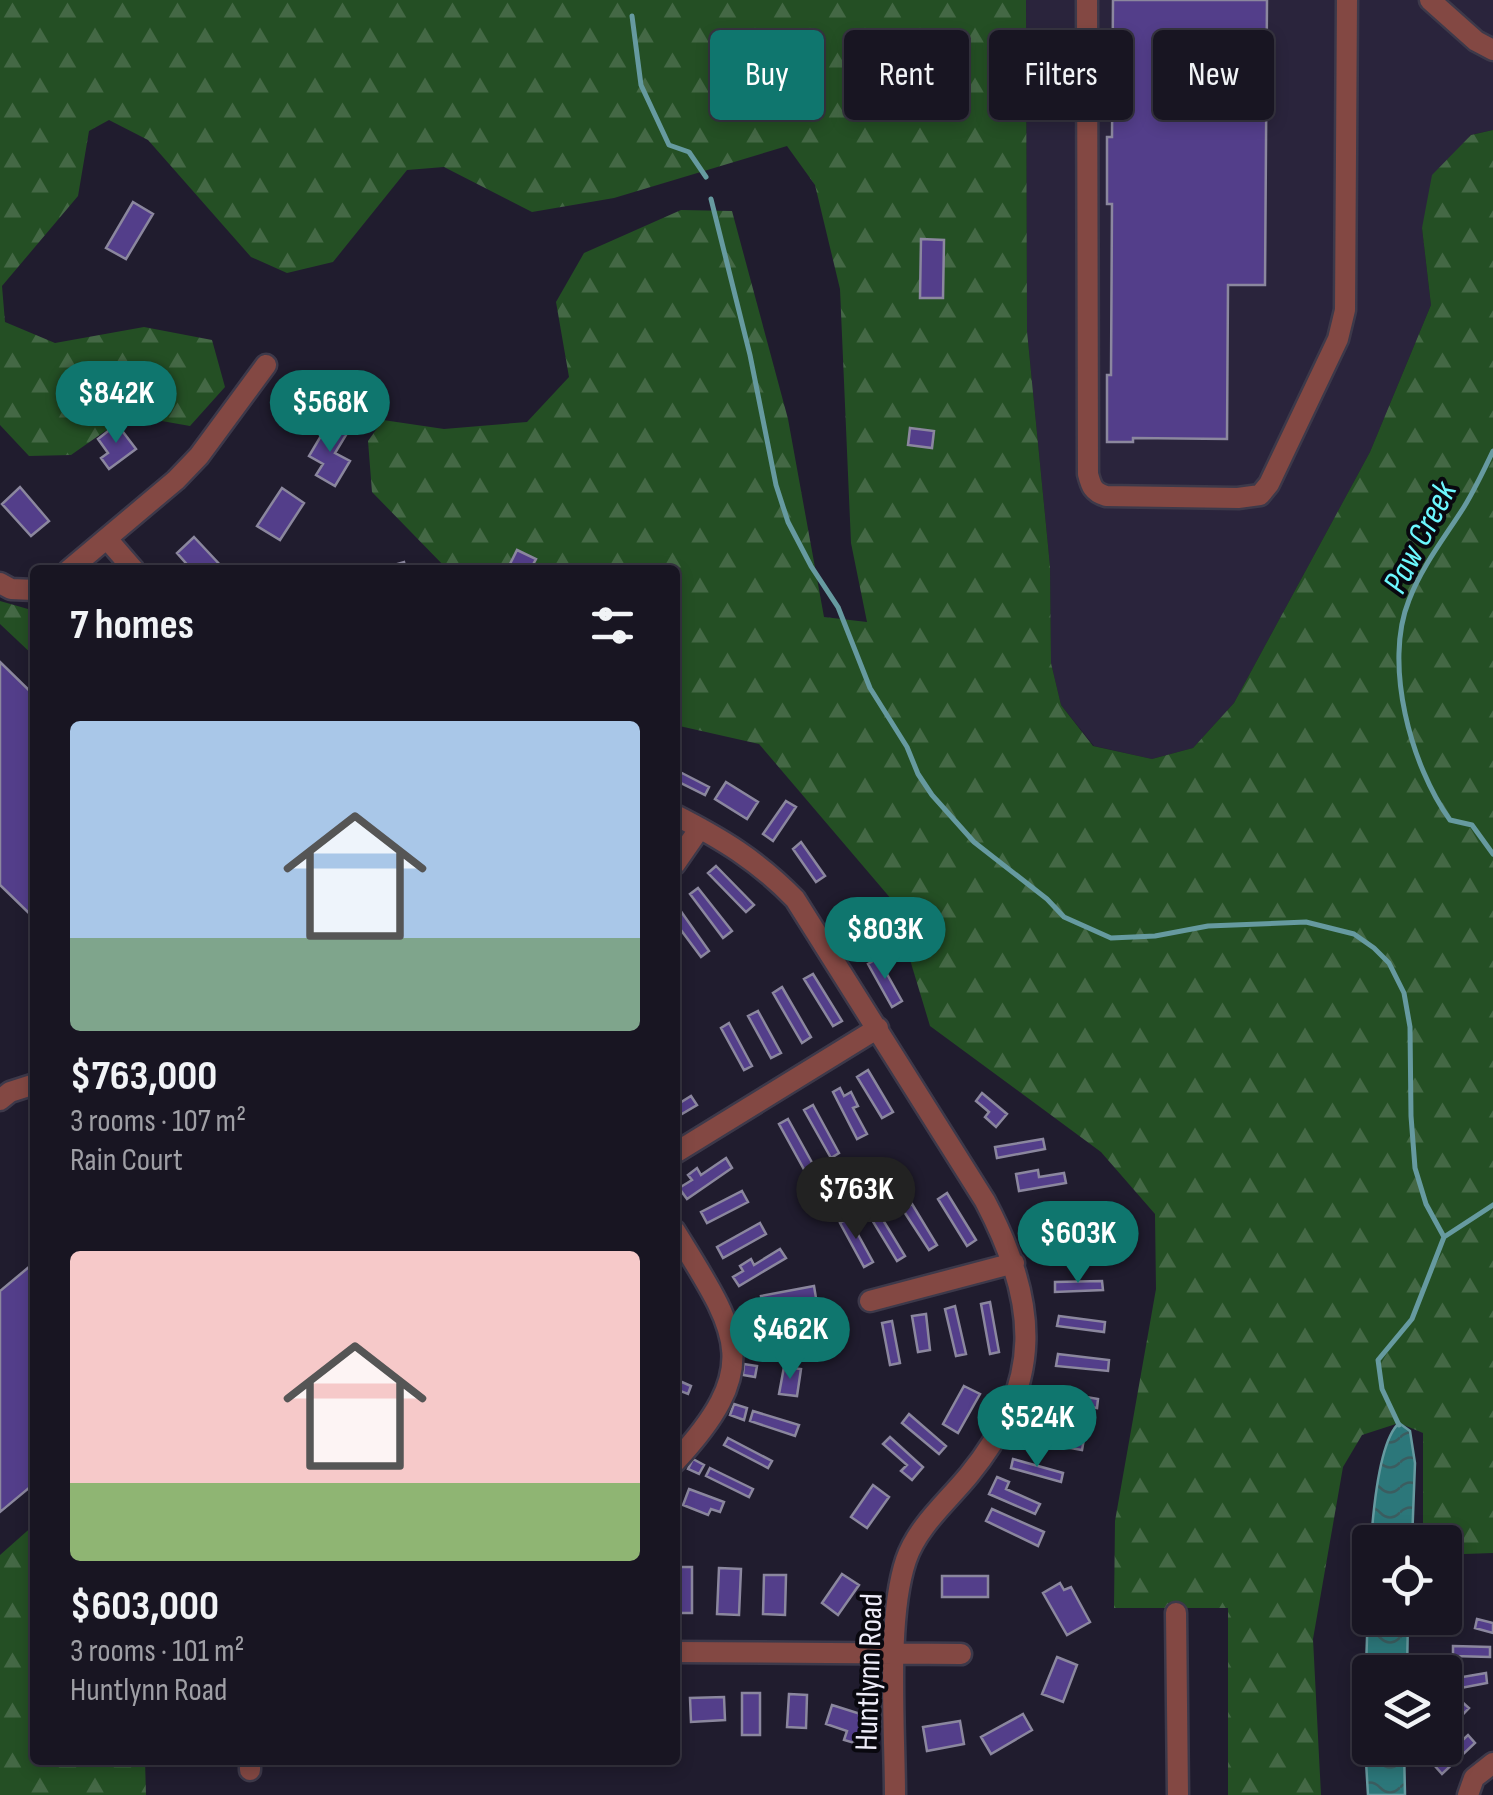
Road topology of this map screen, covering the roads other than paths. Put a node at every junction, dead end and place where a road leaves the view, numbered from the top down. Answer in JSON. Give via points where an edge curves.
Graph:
{"nodes":[{"id":1,"x":1087,"y":0,"type":"edge"},
{"id":2,"x":1347,"y":0,"type":"edge"},
{"id":3,"x":1430,"y":0,"type":"edge"},
{"id":4,"x":1493,"y":50,"type":"edge"},
{"id":5,"x":266,"y":364,"type":"dead end"},
{"id":6,"x":108,"y":540,"type":"junction"},
{"id":7,"x":76,"y":565,"type":"edge"},
{"id":8,"x":130,"y":565,"type":"edge"},
{"id":9,"x":0,"y":583,"type":"edge"},
{"id":10,"x":30,"y":590,"type":"edge"},
{"id":11,"x":680,"y":818,"type":"edge"},
{"id":12,"x":700,"y":828,"type":"junction"},
{"id":13,"x":680,"y":857,"type":"edge"},
{"id":14,"x":878,"y":1028,"type":"junction"},
{"id":15,"x":30,"y":1086,"type":"edge"},
{"id":16,"x":0,"y":1100,"type":"edge"},
{"id":17,"x":680,"y":1150,"type":"edge"},
{"id":18,"x":680,"y":1240,"type":"edge"},
{"id":19,"x":1014,"y":1262,"type":"junction"},
{"id":20,"x":870,"y":1301,"type":"dead end"},
{"id":21,"x":680,"y":1456,"type":"edge"},
{"id":22,"x":1176,"y":1613,"type":"dead end"},
{"id":23,"x":680,"y":1652,"type":"edge"},
{"id":24,"x":960,"y":1654,"type":"dead end"},
{"id":25,"x":895,"y":1656,"type":"junction"},
{"id":26,"x":1493,"y":1763,"type":"edge"},
{"id":27,"x":896,"y":1795,"type":"edge"},
{"id":28,"x":1178,"y":1795,"type":"edge"},
{"id":29,"x":1468,"y":1795,"type":"edge"}],
"edges":[{"from":1,"to":2,"type":"street","via":[[1090,485],[1106,496],[1238,498],[1260,495],[1269,484],[1338,340],[1345,310]]},
{"from":3,"to":4,"type":"street"},
{"from":5,"to":6,"type":"street","via":[[199,456]]},
{"from":6,"to":7,"type":"street"},
{"from":6,"to":8,"type":"street"},
{"from":9,"to":10,"type":"street"},
{"from":11,"to":12,"type":"street","name":"Huntlynn Road"},
{"from":12,"to":13,"type":"street"},
{"from":12,"to":14,"type":"street","name":"Huntlynn Road","via":[[756,861],[795,899]]},
{"from":14,"to":17,"type":"street"},
{"from":14,"to":19,"type":"street","name":"Huntlynn Road","via":[[985,1200]]},
{"from":15,"to":16,"type":"street"},
{"from":18,"to":21,"type":"street","via":[[726,1318],[733,1351],[718,1412]]},
{"from":19,"to":20,"type":"street"},
{"from":19,"to":25,"type":"street","name":"Huntlynn Road","via":[[1026,1319],[1016,1394],[992,1444],[908,1555]]},
{"from":22,"to":28,"type":"street"},
{"from":23,"to":25,"type":"street"},
{"from":24,"to":25,"type":"street"},
{"from":25,"to":27,"type":"street","name":"Huntlynn Road"},
{"from":26,"to":29,"type":"street","via":[[1474,1778]]}]}
